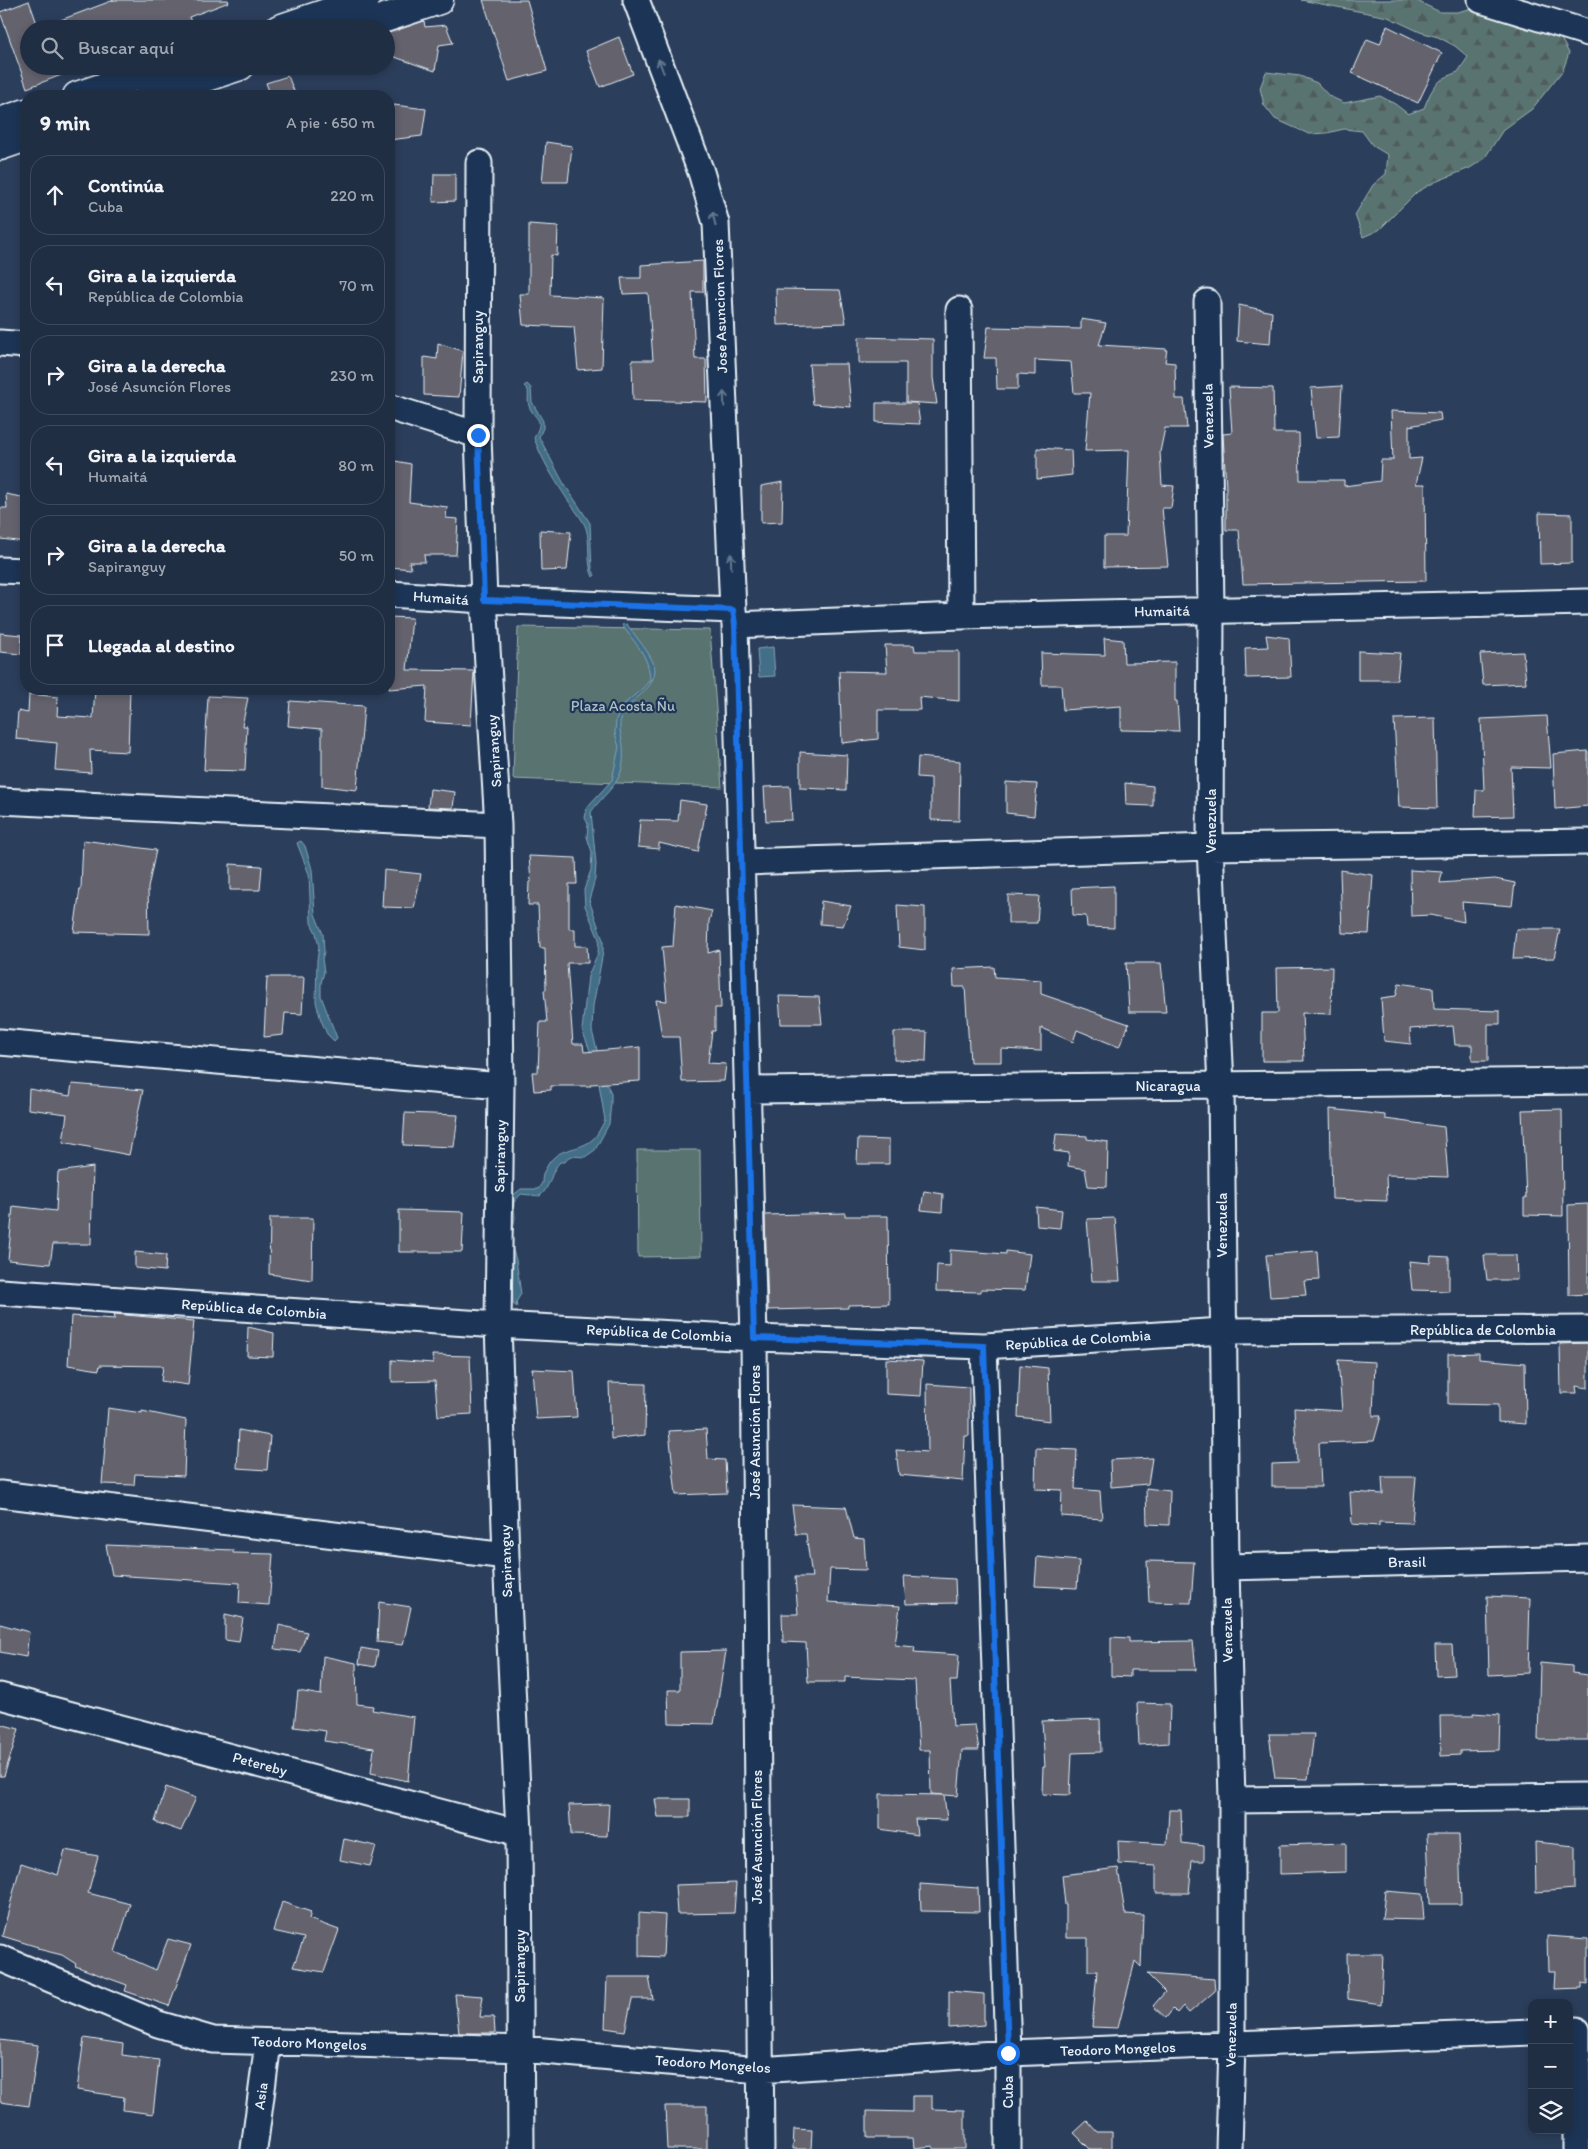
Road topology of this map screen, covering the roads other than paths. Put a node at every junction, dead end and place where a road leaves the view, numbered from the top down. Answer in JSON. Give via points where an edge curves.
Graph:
{"nodes":[{"id":1,"x":365,"y":0,"type":"edge"},
{"id":2,"x":439,"y":0,"type":"edge"},
{"id":3,"x":636,"y":0,"type":"edge"},
{"id":4,"x":1481,"y":0,"type":"edge"},
{"id":5,"x":306,"y":20,"type":"edge"},
{"id":6,"x":379,"y":20,"type":"edge"},
{"id":7,"x":1588,"y":33,"type":"edge"},
{"id":8,"x":140,"y":75,"type":"edge"},
{"id":9,"x":213,"y":75,"type":"edge"},
{"id":10,"x":95,"y":90,"type":"edge"},
{"id":11,"x":168,"y":90,"type":"edge"},
{"id":12,"x":20,"y":115,"type":"edge"},
{"id":13,"x":0,"y":122,"type":"edge"},
{"id":14,"x":20,"y":139,"type":"edge"},
{"id":15,"x":0,"y":146,"type":"edge"},
{"id":16,"x":479,"y":163,"type":"dead end"},
{"id":17,"x":1207,"y":302,"type":"dead end"},
{"id":18,"x":959,"y":310,"type":"dead end"},
{"id":19,"x":0,"y":343,"type":"edge"},
{"id":20,"x":20,"y":345,"type":"edge"},
{"id":21,"x":395,"y":410,"type":"edge"},
{"id":22,"x":478,"y":435,"type":"junction"},
{"id":23,"x":0,"y":570,"type":"edge"},
{"id":24,"x":20,"y":571,"type":"edge"},
{"id":25,"x":395,"y":594,"type":"edge"},
{"id":26,"x":484,"y":600,"type":"junction"},
{"id":27,"x":1588,"y":602,"type":"edge"},
{"id":28,"x":1211,"y":610,"type":"junction"},
{"id":29,"x":961,"y":616,"type":"junction"},
{"id":30,"x":734,"y":617,"type":"junction"},
{"id":31,"x":0,"y":801,"type":"edge"},
{"id":32,"x":498,"y":825,"type":"junction"},
{"id":33,"x":1588,"y":842,"type":"edge"},
{"id":34,"x":1210,"y":847,"type":"junction"},
{"id":35,"x":743,"y":862,"type":"junction"},
{"id":36,"x":0,"y":1042,"type":"edge"},
{"id":37,"x":1588,"y":1081,"type":"edge"},
{"id":38,"x":501,"y":1086,"type":"junction"},
{"id":39,"x":1221,"y":1086,"type":"junction"},
{"id":40,"x":749,"y":1090,"type":"junction"},
{"id":41,"x":0,"y":1292,"type":"edge"},
{"id":42,"x":498,"y":1325,"type":"junction"},
{"id":43,"x":1588,"y":1329,"type":"edge"},
{"id":44,"x":1223,"y":1331,"type":"junction"},
{"id":45,"x":754,"y":1338,"type":"junction"},
{"id":46,"x":984,"y":1346,"type":"junction"},
{"id":47,"x":0,"y":1494,"type":"edge"},
{"id":48,"x":506,"y":1556,"type":"junction"},
{"id":49,"x":1588,"y":1558,"type":"edge"},
{"id":50,"x":1226,"y":1567,"type":"junction"},
{"id":51,"x":0,"y":1696,"type":"edge"},
{"id":52,"x":1588,"y":1796,"type":"edge"},
{"id":53,"x":1232,"y":1800,"type":"junction"},
{"id":54,"x":520,"y":1833,"type":"junction"},
{"id":55,"x":0,"y":1958,"type":"edge"},
{"id":56,"x":1578,"y":2030,"type":"edge"},
{"id":57,"x":1528,"y":2032,"type":"edge"},
{"id":58,"x":268,"y":2043,"type":"junction"},
{"id":59,"x":1232,"y":2045,"type":"junction"},
{"id":60,"x":521,"y":2049,"type":"junction"},
{"id":61,"x":1008,"y":2053,"type":"junction"},
{"id":62,"x":759,"y":2070,"type":"junction"},
{"id":63,"x":254,"y":2149,"type":"edge"},
{"id":64,"x":521,"y":2149,"type":"edge"},
{"id":65,"x":761,"y":2149,"type":"edge"},
{"id":66,"x":1008,"y":2149,"type":"edge"},
{"id":67,"x":1228,"y":2149,"type":"edge"},
{"id":68,"x":1577,"y":2149,"type":"edge"}],
"edges":[{"from":1,"to":5,"type":"main road"},
{"from":2,"to":6,"type":"main road"},
{"from":30,"to":3,"type":"street","name":"Jose Asuncion Flores","one_way":true,"via":[[716,223],[701,172]]},
{"from":4,"to":7,"type":"street"},
{"from":8,"to":10,"type":"main road"},
{"from":9,"to":11,"type":"main road"},
{"from":12,"to":13,"type":"main road"},
{"from":14,"to":15,"type":"main road"},
{"from":16,"to":22,"type":"street","name":"Sapiranguy"},
{"from":17,"to":28,"type":"street","name":"Venezuela"},
{"from":18,"to":29,"type":"street"},
{"from":19,"to":20,"type":"street"},
{"from":21,"to":22,"type":"street"},
{"from":22,"to":26,"type":"street","name":"Sapiranguy"},
{"from":23,"to":24,"type":"street"},
{"from":25,"to":26,"type":"street","name":"Humaitá"},
{"from":26,"to":30,"type":"street","name":"Humaitá"},
{"from":26,"to":32,"type":"street","name":"Sapiranguy"},
{"from":27,"to":28,"type":"street","name":"Humaitá"},
{"from":28,"to":29,"type":"street","name":"Humaitá"},
{"from":28,"to":34,"type":"street","name":"Venezuela"},
{"from":29,"to":30,"type":"street","name":"Humaitá"},
{"from":30,"to":35,"type":"street","name":"José Asunción Flores"},
{"from":31,"to":32,"type":"street"},
{"from":32,"to":38,"type":"street","name":"Sapiranguy"},
{"from":33,"to":34,"type":"street"},
{"from":34,"to":35,"type":"street"},
{"from":34,"to":39,"type":"street","name":"Venezuela"},
{"from":35,"to":40,"type":"street","name":"José Asunción Flores"},
{"from":36,"to":38,"type":"street"},
{"from":37,"to":39,"type":"street","name":"Nicaragua"},
{"from":38,"to":42,"type":"street","name":"Sapiranguy"},
{"from":39,"to":40,"type":"street","name":"Nicaragua"},
{"from":39,"to":44,"type":"street","name":"Venezuela"},
{"from":40,"to":45,"type":"street","name":"José Asunción Flores"},
{"from":41,"to":42,"type":"street","name":"República de Colombia"},
{"from":42,"to":45,"type":"street","name":"República de Colombia"},
{"from":42,"to":48,"type":"street","name":"Sapiranguy"},
{"from":43,"to":44,"type":"street","name":"República de Colombia"},
{"from":44,"to":46,"type":"street","name":"República de Colombia"},
{"from":44,"to":50,"type":"street","name":"Venezuela"},
{"from":45,"to":46,"type":"street","name":"República de Colombia"},
{"from":45,"to":62,"type":"street","name":"José Asunción Flores"},
{"from":46,"to":61,"type":"street","name":"Cuba"},
{"from":47,"to":48,"type":"street"},
{"from":48,"to":54,"type":"street","name":"Sapiranguy"},
{"from":49,"to":50,"type":"street","name":"Brasil"},
{"from":50,"to":53,"type":"street","name":"Venezuela"},
{"from":51,"to":54,"type":"street","name":"Petereby"},
{"from":52,"to":53,"type":"street"},
{"from":53,"to":59,"type":"street","name":"Venezuela"},
{"from":54,"to":60,"type":"street","name":"Sapiranguy"},
{"from":55,"to":58,"type":"street","name":"Teodoro Mongelos","via":[[158,2024],[213,2040]]},
{"from":56,"to":68,"type":"street"},
{"from":57,"to":59,"type":"street","name":"Teodoro Mongelos"},
{"from":58,"to":60,"type":"street","name":"Teodoro Mongelos"},
{"from":58,"to":63,"type":"street","name":"Asia"},
{"from":59,"to":61,"type":"street","name":"Teodoro Mongelos"},
{"from":59,"to":67,"type":"street","name":"Venezuela"},
{"from":60,"to":62,"type":"street","name":"Teodoro Mongelos"},
{"from":60,"to":64,"type":"street","name":"Sapiranguy"},
{"from":61,"to":62,"type":"street","name":"Teodoro Mongelos"},
{"from":61,"to":66,"type":"street","name":"Cuba"},
{"from":62,"to":65,"type":"street","name":"José Asunción Flores"}]}
